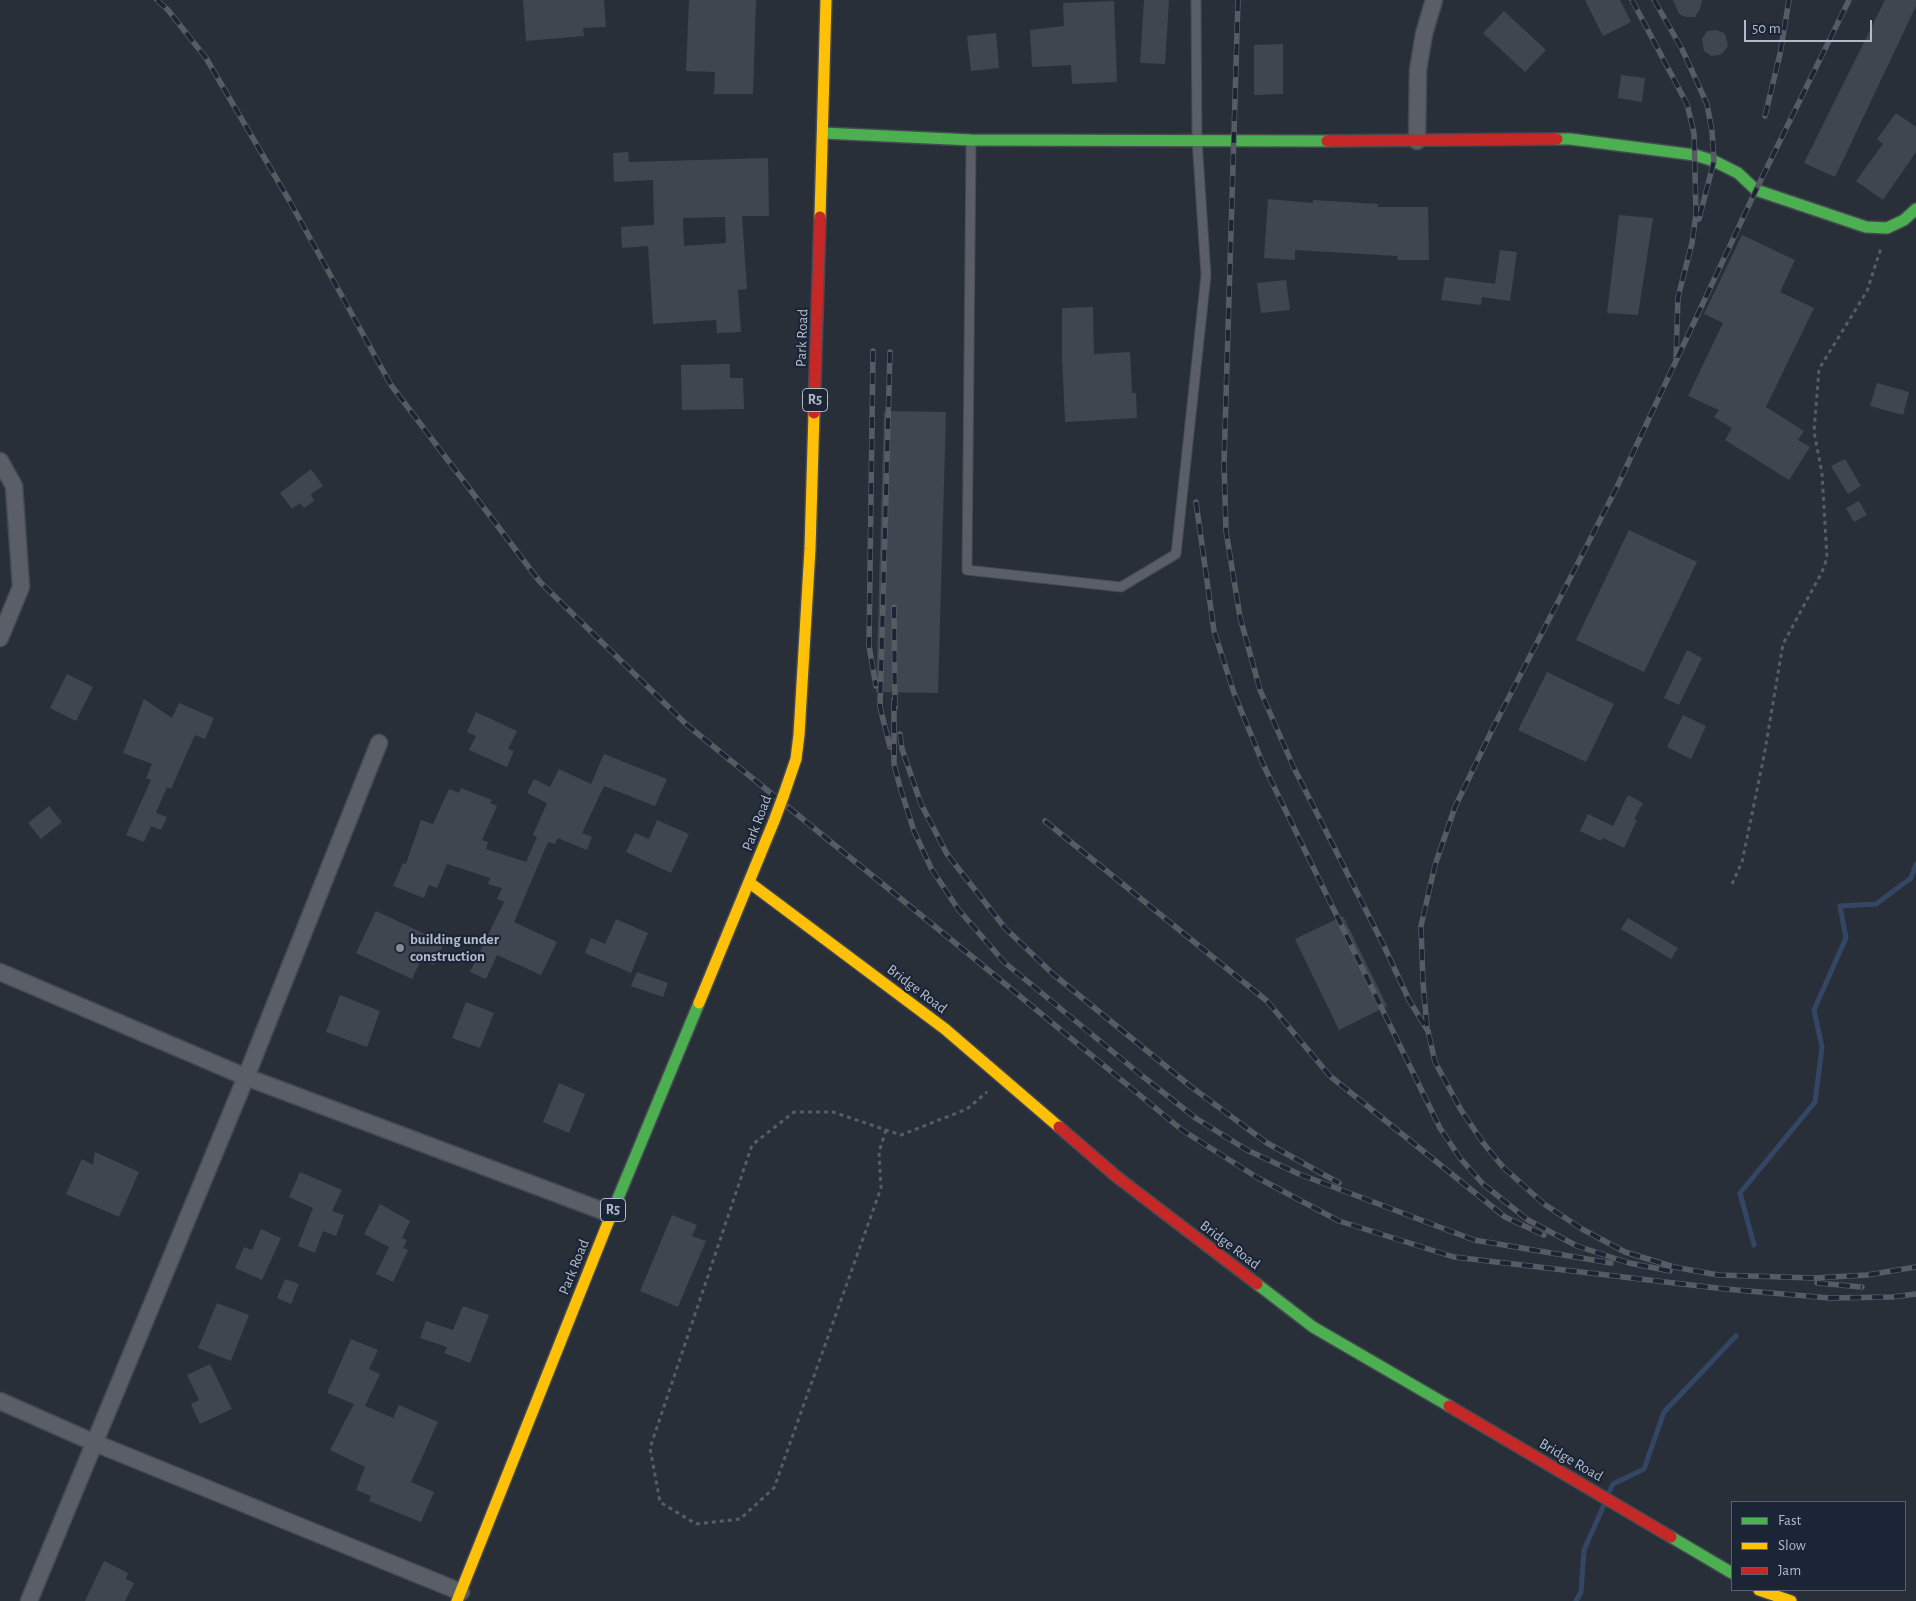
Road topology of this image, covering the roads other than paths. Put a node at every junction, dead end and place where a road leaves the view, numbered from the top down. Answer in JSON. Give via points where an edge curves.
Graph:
{"nodes":[{"id":1,"x":826,"y":0,"type":"edge"},
{"id":2,"x":1196,"y":0,"type":"edge"},
{"id":3,"x":1434,"y":0,"type":"edge"},
{"id":4,"x":823,"y":133,"type":"junction"},
{"id":5,"x":971,"y":140,"type":"junction"},
{"id":6,"x":1197,"y":140,"type":"junction"},
{"id":7,"x":1417,"y":141,"type":"junction"},
{"id":8,"x":1916,"y":209,"type":"edge"},
{"id":9,"x":0,"y":461,"type":"edge"},
{"id":10,"x":0,"y":638,"type":"edge"},
{"id":11,"x":379,"y":743,"type":"dead end"},
{"id":12,"x":750,"y":883,"type":"junction"},
{"id":13,"x":0,"y":972,"type":"edge"},
{"id":14,"x":246,"y":1076,"type":"junction"},
{"id":15,"x":611,"y":1214,"type":"junction"},
{"id":16,"x":0,"y":1401,"type":"edge"},
{"id":17,"x":95,"y":1443,"type":"junction"},
{"id":18,"x":1731,"y":1572,"type":"edge"},
{"id":19,"x":1761,"y":1591,"type":"edge"},
{"id":20,"x":459,"y":1596,"type":"edge"},
{"id":21,"x":29,"y":1601,"type":"edge"},
{"id":22,"x":1791,"y":1601,"type":"edge"}],
"edges":[{"from":1,"to":4,"type":"main road","name":"Park Road","number":"R5"},
{"from":2,"to":6,"type":"lane"},
{"from":3,"to":7,"type":"street","via":[[1418,70]]},
{"from":4,"to":5,"type":"main road"},
{"from":4,"to":12,"type":"main road","name":"Park Road","number":"R5","bridge":true,"via":[[802,706],[796,759]]},
{"from":5,"to":6,"type":"main road"},
{"from":5,"to":6,"type":"lane","via":[[968,570],[1122,587],[1176,554],[1206,274]]},
{"from":6,"to":7,"type":"main road"},
{"from":7,"to":8,"type":"main road","via":[[1570,139],[1695,155],[1738,173],[1756,190],[1866,228],[1888,228]]},
{"from":9,"to":10,"type":"street","via":[[14,486],[21,588]]},
{"from":11,"to":14,"type":"street"},
{"from":12,"to":15,"type":"main road","name":"Park Road","number":"R5"},
{"from":12,"to":18,"type":"main road","name":"Bridge Road","via":[[945,1029],[1117,1177],[1313,1327]]},
{"from":13,"to":14,"type":"street"},
{"from":14,"to":15,"type":"street"},
{"from":14,"to":17,"type":"street"},
{"from":15,"to":20,"type":"main road","name":"Park Road","number":"R5"},
{"from":16,"to":17,"type":"street"},
{"from":17,"to":20,"type":"street"},
{"from":17,"to":21,"type":"street"},
{"from":19,"to":22,"type":"main road"}]}
